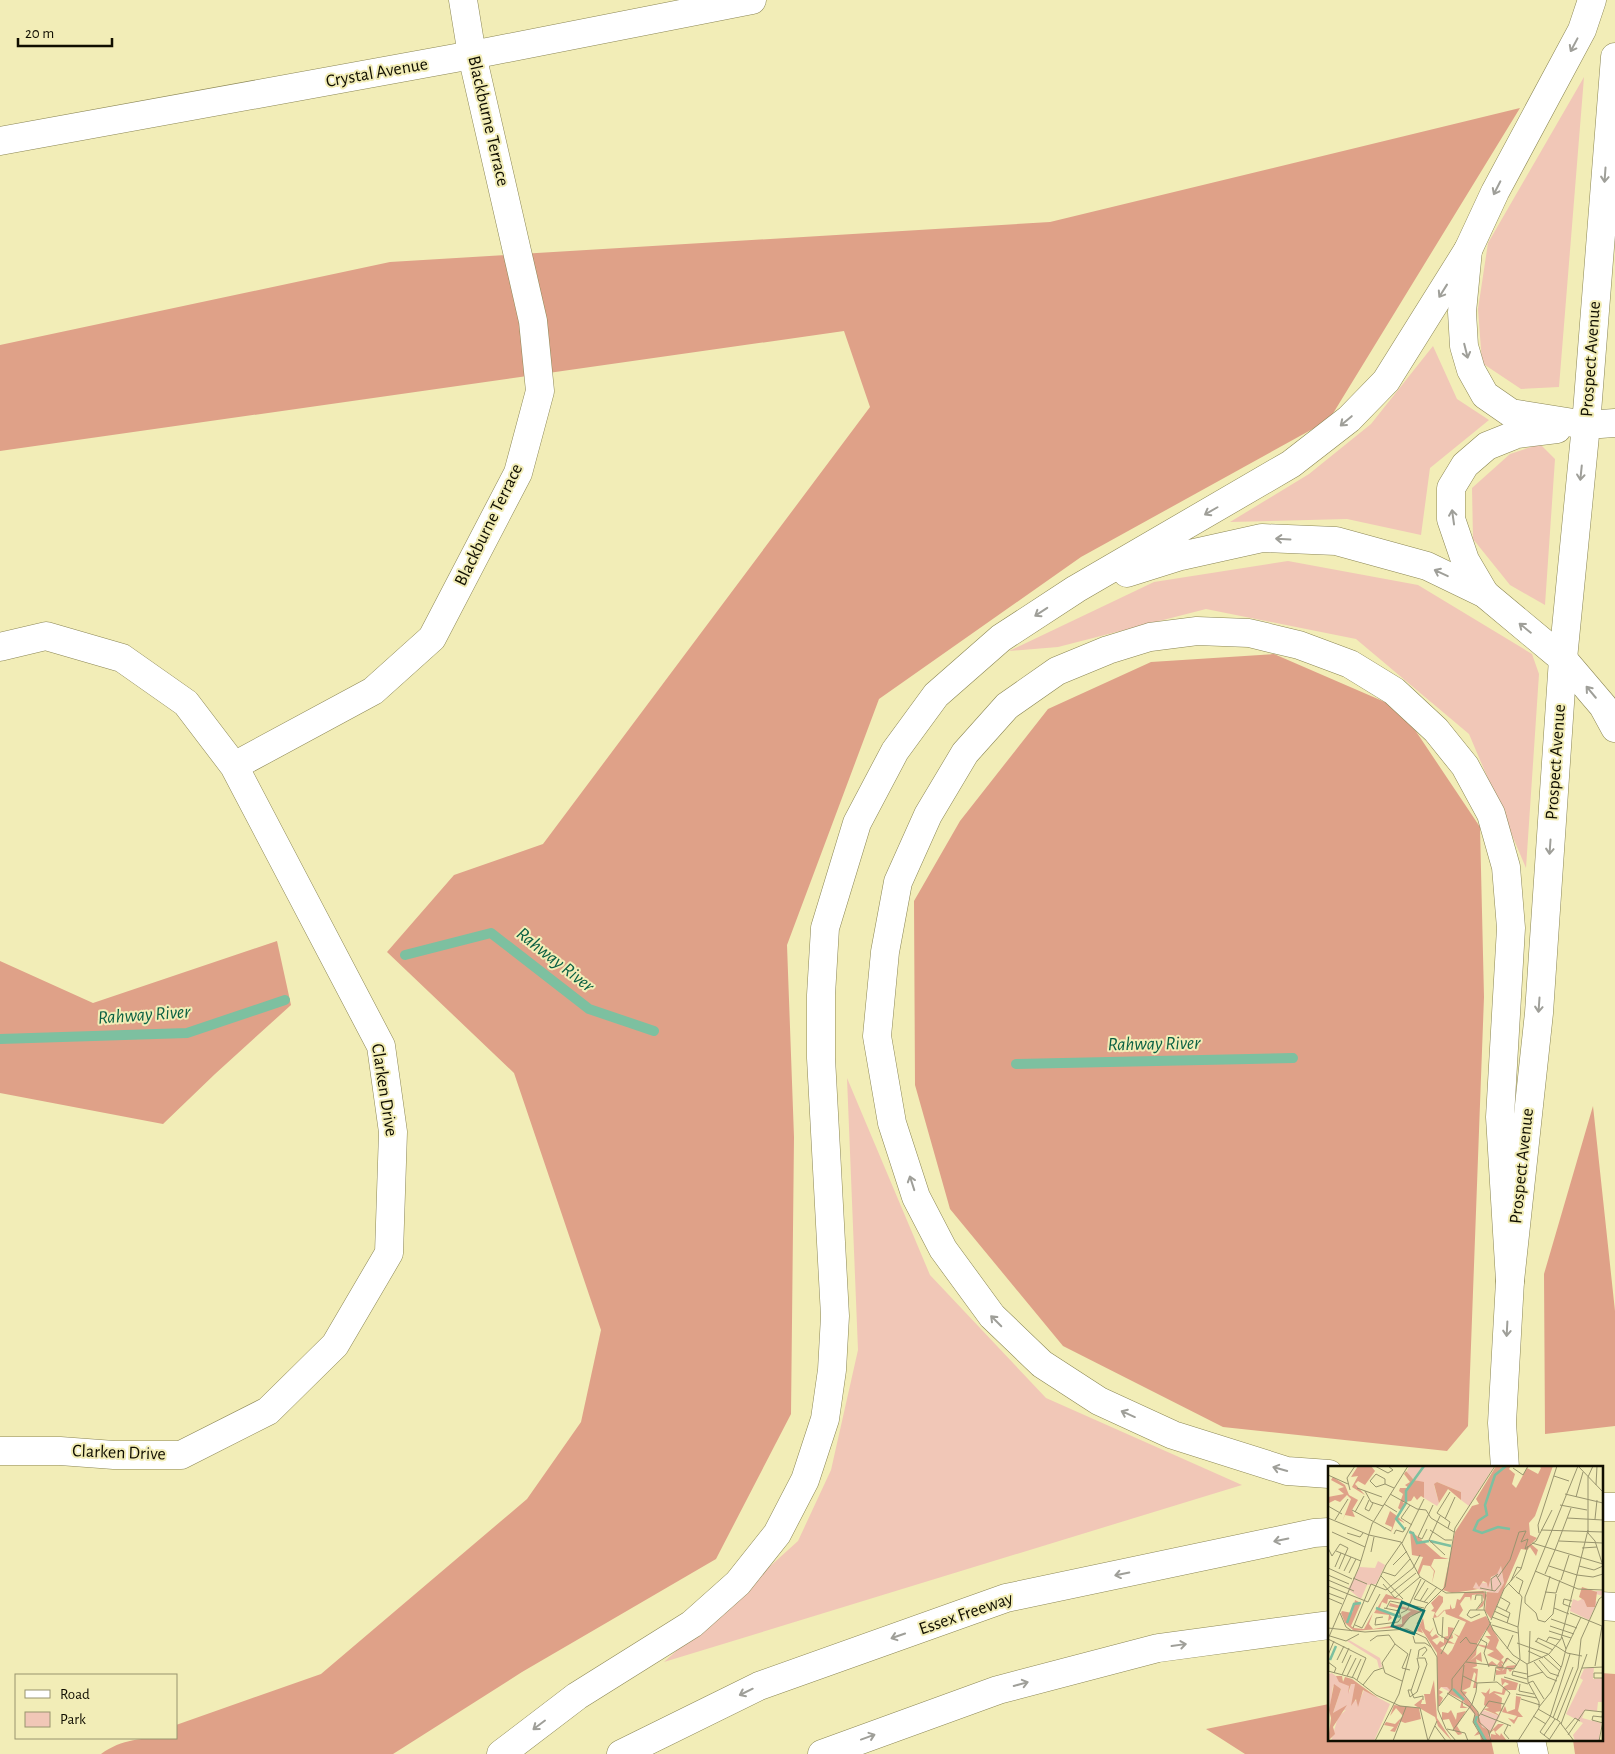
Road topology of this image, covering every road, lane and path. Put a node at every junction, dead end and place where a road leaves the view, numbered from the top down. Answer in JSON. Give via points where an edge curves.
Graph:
{"nodes":[{"id":1,"x":463,"y":0,"type":"edge"},
{"id":2,"x":752,"y":0,"type":"edge"},
{"id":3,"x":1592,"y":0,"type":"edge"},
{"id":4,"x":472,"y":55,"type":"junction"},
{"id":5,"x":1615,"y":57,"type":"edge"},
{"id":6,"x":0,"y":141,"type":"edge"},
{"id":7,"x":1468,"y":250,"type":"junction"},
{"id":8,"x":1615,"y":423,"type":"edge"},
{"id":9,"x":1586,"y":425,"type":"junction"},
{"id":10,"x":1076,"y":590,"type":"junction"},
{"id":11,"x":1485,"y":594,"type":"junction"},
{"id":12,"x":0,"y":648,"type":"edge"},
{"id":13,"x":1563,"y":659,"type":"junction"},
{"id":14,"x":1615,"y":728,"type":"edge"},
{"id":15,"x":234,"y":766,"type":"junction"},
{"id":16,"x":1510,"y":1281,"type":"junction"},
{"id":17,"x":0,"y":1451,"type":"edge"},
{"id":18,"x":1505,"y":1466,"type":"edge"},
{"id":19,"x":1328,"y":1474,"type":"edge"},
{"id":20,"x":1328,"y":1532,"type":"edge"},
{"id":21,"x":1602,"y":1606,"type":"edge"},
{"id":22,"x":1615,"y":1607,"type":"edge"},
{"id":23,"x":1328,"y":1625,"type":"edge"},
{"id":24,"x":501,"y":1754,"type":"edge"},
{"id":25,"x":621,"y":1754,"type":"edge"},
{"id":26,"x":822,"y":1754,"type":"edge"}],
"edges":[{"from":1,"to":4,"type":"main road","name":"Blackburne Terrace"},
{"from":2,"to":4,"type":"main road","name":"Crystal Avenue"},
{"from":3,"to":7,"type":"main road","one_way":true,"via":[[1582,30],[1495,192]]},
{"from":4,"to":6,"type":"main road","name":"Crystal Avenue"},
{"from":4,"to":15,"type":"main road","name":"Blackburne Terrace","via":[[533,321],[540,391],[518,472],[432,638],[373,691]]},
{"from":5,"to":9,"type":"main road","name":"Prospect Avenue","one_way":true},
{"from":7,"to":9,"type":"main road","one_way":true,"via":[[1462,312],[1464,346],[1471,370],[1485,395],[1511,412]]},
{"from":7,"to":10,"type":"main road","one_way":true,"via":[[1386,381],[1349,419],[1291,464]]},
{"from":8,"to":9,"type":"main road"},
{"from":11,"to":9,"type":"main road","one_way":true,"via":[[1466,560],[1452,519],[1451,488],[1465,465],[1487,446],[1517,434]]},
{"from":9,"to":13,"type":"main road","name":"Prospect Avenue","one_way":true},
{"from":11,"to":10,"type":"main road","one_way":true,"via":[[1426,566],[1336,541],[1262,538],[1181,556]]},
{"from":10,"to":24,"type":"main road","one_way":true,"via":[[1002,638],[936,695],[924,711],[895,751],[857,823],[825,928],[821,1058],[835,1316],[825,1419],[805,1480],[777,1534],[738,1583],[692,1624],[578,1696]]},
{"from":13,"to":11,"type":"main road","one_way":true},
{"from":12,"to":15,"type":"main road","name":"Clarken Drive","via":[[46,636],[122,658],[186,703]]},
{"from":14,"to":13,"type":"main road","one_way":true,"via":[[1603,706]]},
{"from":13,"to":16,"type":"main road","name":"Prospect Avenue","one_way":true,"via":[[1538,1014]]},
{"from":15,"to":17,"type":"main road","name":"Clarken Drive","via":[[381,1046],[393,1132],[389,1253],[335,1345],[268,1411],[181,1455]]},
{"from":16,"to":18,"type":"main road","name":"Prospect Avenue","one_way":true,"via":[[1502,1422]]},
{"from":19,"to":16,"type":"main road","one_way":true,"via":[[1287,1471],[1173,1435],[1099,1401],[1042,1364],[992,1316],[943,1249],[916,1196],[892,1123],[877,1036],[891,917],[898,882],[928,815],[965,753],[1007,706],[1056,671],[1150,637],[1188,632],[1249,633],[1350,664],[1394,690],[1436,730],[1465,766],[1491,814],[1506,867],[1511,928],[1500,1117]]},
{"from":20,"to":25,"type":"main road","name":"Essex Freeway","one_way":true,"via":[[1006,1598],[759,1686]]},
{"from":21,"to":22,"type":"main road"},
{"from":26,"to":23,"type":"main road","one_way":true,"via":[[998,1690],[1148,1650]]}]}
